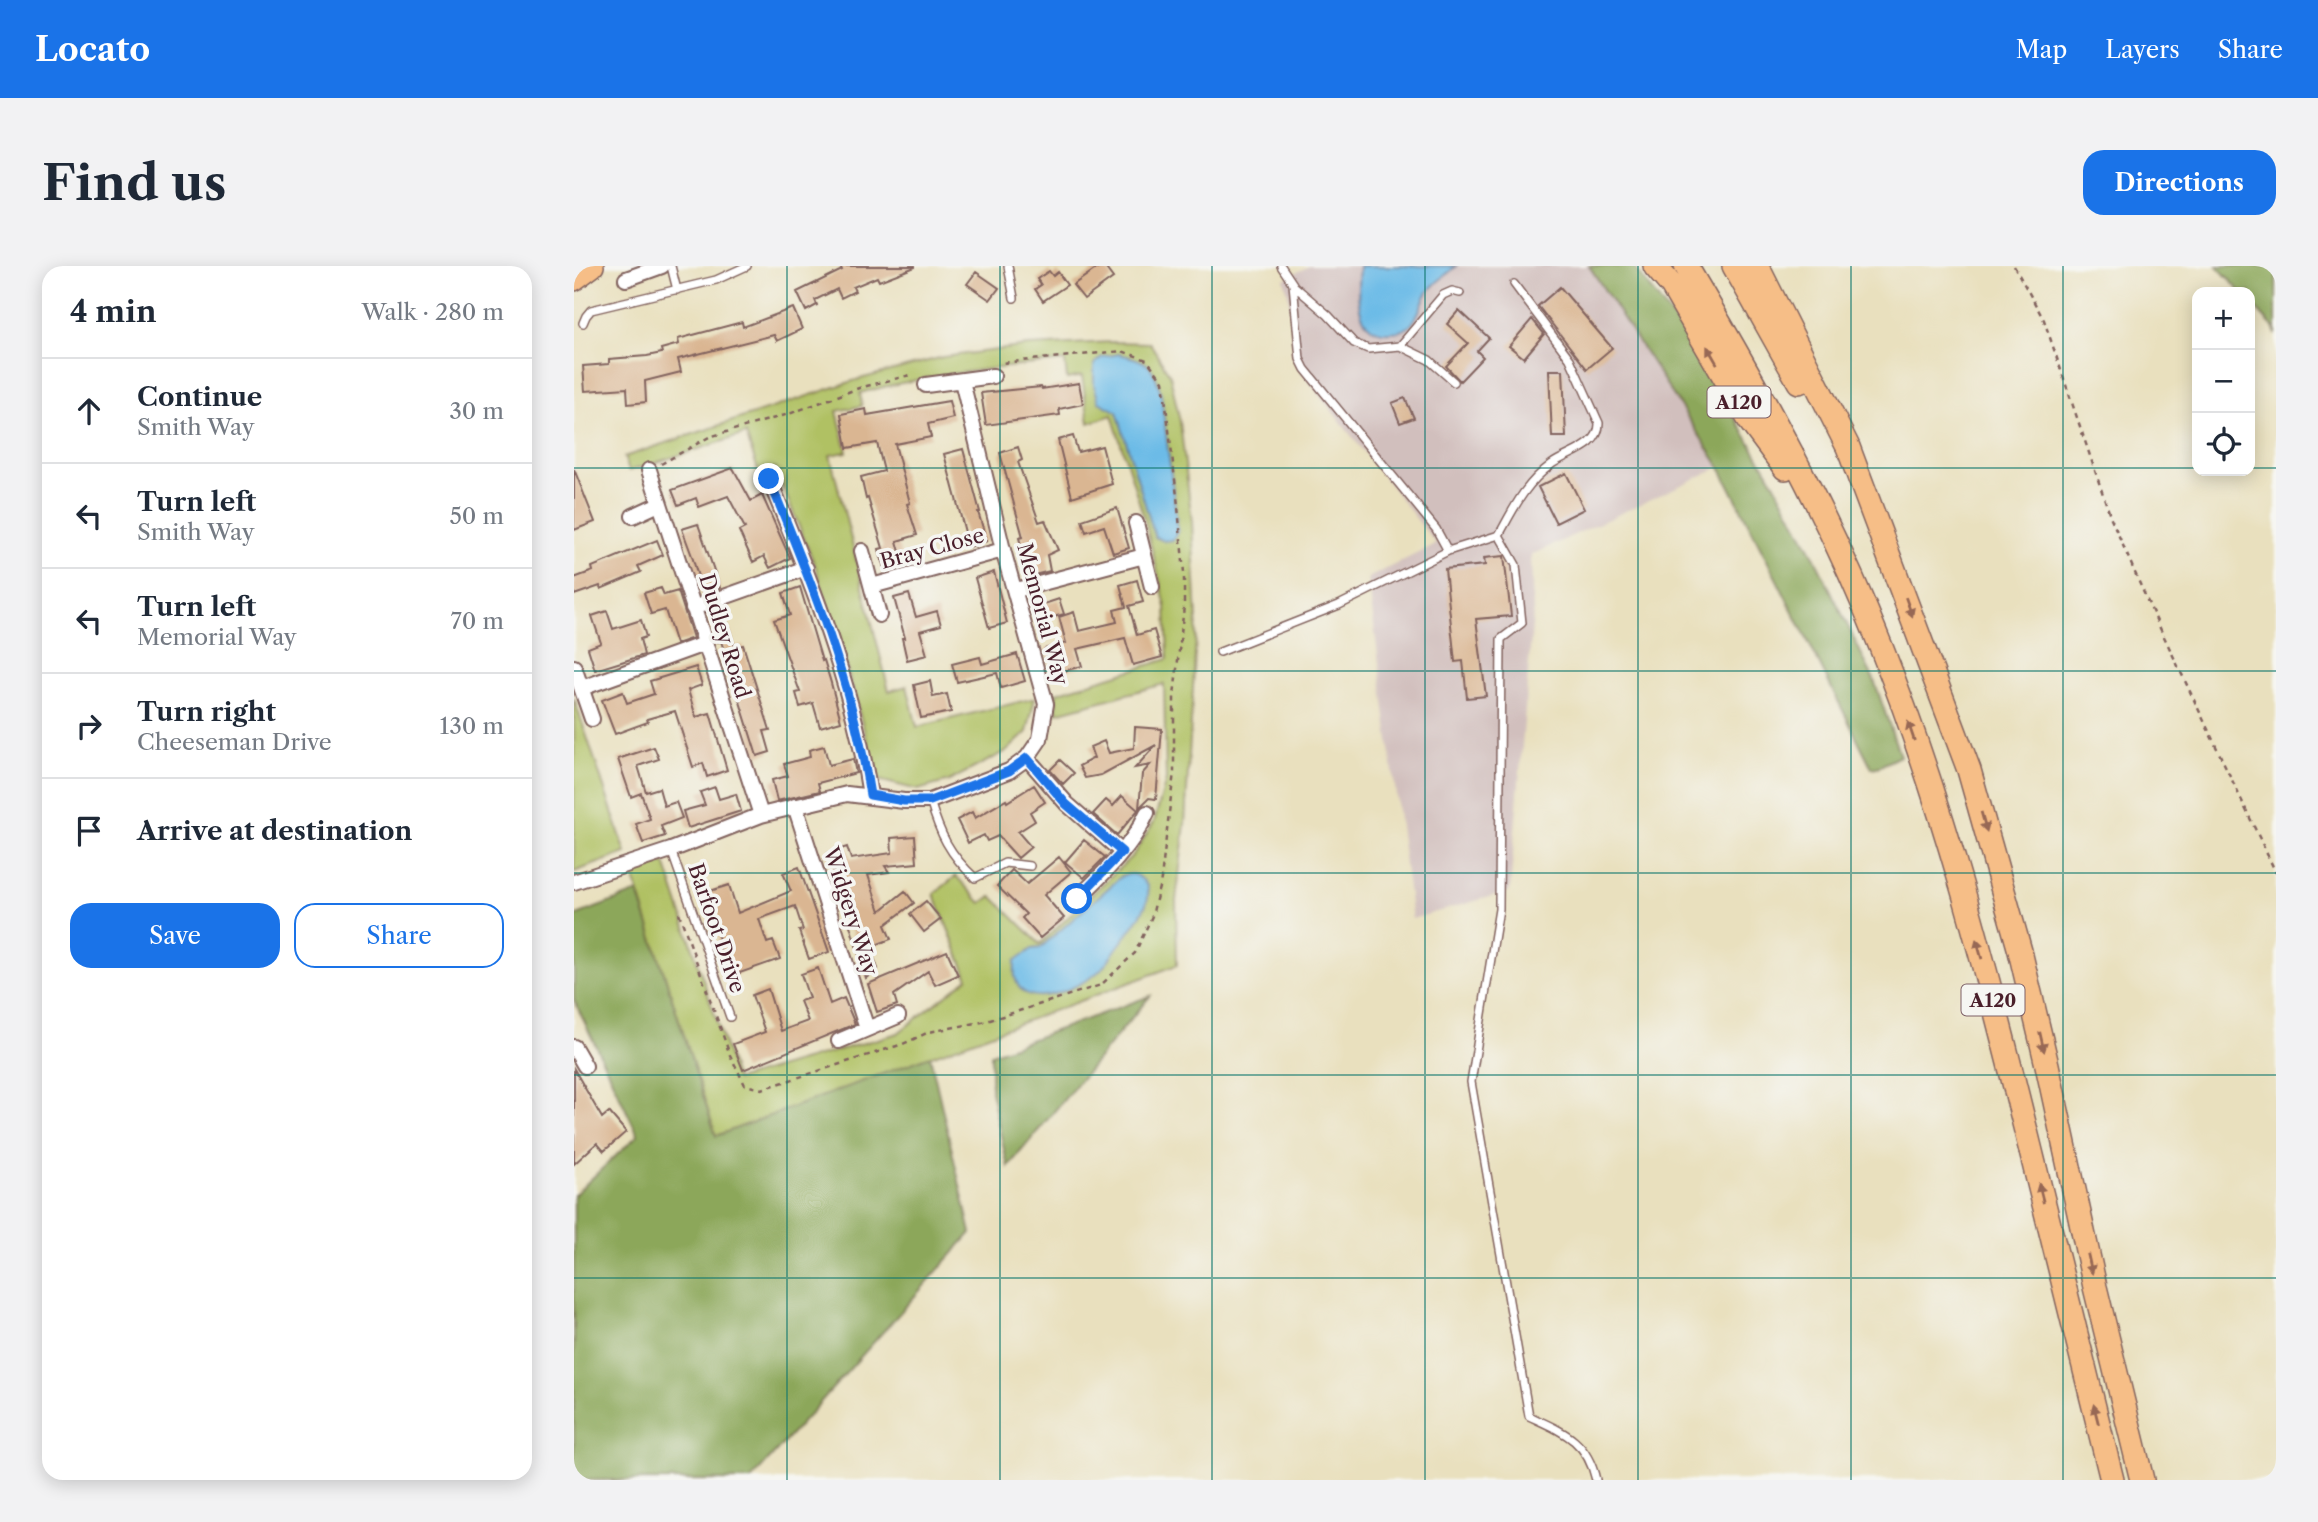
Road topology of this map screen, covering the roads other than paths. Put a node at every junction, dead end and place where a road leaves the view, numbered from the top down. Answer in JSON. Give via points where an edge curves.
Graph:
{"nodes":[{"id":1,"x":593,"y":266,"type":"edge"},
{"id":2,"x":662,"y":266,"type":"edge"},
{"id":3,"x":671,"y":266,"type":"edge"},
{"id":4,"x":747,"y":266,"type":"edge"},
{"id":5,"x":1008,"y":266,"type":"edge"},
{"id":6,"x":1281,"y":266,"type":"edge"},
{"id":7,"x":1655,"y":266,"type":"edge"},
{"id":8,"x":1686,"y":266,"type":"edge"},
{"id":9,"x":1734,"y":266,"type":"edge"},
{"id":10,"x":1758,"y":266,"type":"edge"},
{"id":11,"x":626,"y":279,"type":"dead end"},
{"id":12,"x":574,"y":280,"type":"edge"},
{"id":13,"x":1293,"y":284,"type":"junction"},
{"id":14,"x":1514,"y":285,"type":"dead end"},
{"id":15,"x":677,"y":290,"type":"junction"},
{"id":16,"x":1460,"y":293,"type":"dead end"},
{"id":17,"x":1014,"y":298,"type":"dead end"},
{"id":18,"x":583,"y":323,"type":"dead end"},
{"id":19,"x":1400,"y":346,"type":"junction"},
{"id":20,"x":995,"y":370,"type":"road end"},
{"id":21,"x":922,"y":379,"type":"road end"},
{"id":22,"x":962,"y":381,"type":"junction"},
{"id":23,"x":1454,"y":382,"type":"dead end"},
{"id":24,"x":649,"y":470,"type":"road end"},
{"id":25,"x":769,"y":479,"type":"dead end"},
{"id":26,"x":659,"y":504,"type":"junction"},
{"id":27,"x":633,"y":516,"type":"dead end"},
{"id":28,"x":1136,"y":523,"type":"dead end"},
{"id":29,"x":1833,"y":533,"type":"junction"},
{"id":30,"x":1499,"y":535,"type":"junction"},
{"id":31,"x":1885,"y":543,"type":"junction"},
{"id":32,"x":1003,"y":550,"type":"junction"},
{"id":33,"x":862,"y":551,"type":"dead end"},
{"id":34,"x":1448,"y":551,"type":"junction"},
{"id":35,"x":1144,"y":556,"type":"junction"},
{"id":36,"x":806,"y":568,"type":"junction"},
{"id":37,"x":872,"y":586,"type":"junction"},
{"id":38,"x":1152,"y":587,"type":"dead end"},
{"id":39,"x":1016,"y":590,"type":"junction"},
{"id":40,"x":693,"y":608,"type":"junction"},
{"id":41,"x":879,"y":615,"type":"dead end"},
{"id":42,"x":704,"y":644,"type":"junction"},
{"id":43,"x":1220,"y":652,"type":"dead end"},
{"id":44,"x":574,"y":667,"type":"edge"},
{"id":45,"x":582,"y":688,"type":"junction"},
{"id":46,"x":592,"y":719,"type":"dead end"},
{"id":47,"x":1027,"y":758,"type":"junction"},
{"id":48,"x":870,"y":795,"type":"junction"},
{"id":49,"x":930,"y":801,"type":"junction"},
{"id":50,"x":795,"y":806,"type":"junction"},
{"id":51,"x":1147,"y":813,"type":"dead end"},
{"id":52,"x":761,"y":815,"type":"junction"},
{"id":53,"x":671,"y":850,"type":"junction"},
{"id":54,"x":1122,"y":852,"type":"junction"},
{"id":55,"x":1030,"y":866,"type":"dead end"},
{"id":56,"x":574,"y":882,"type":"edge"},
{"id":57,"x":1077,"y":899,"type":"dead end"},
{"id":58,"x":898,"y":1016,"type":"dead end"},
{"id":59,"x":730,"y":1017,"type":"dead end"},
{"id":60,"x":867,"y":1029,"type":"junction"},
{"id":61,"x":839,"y":1041,"type":"dead end"},
{"id":62,"x":574,"y":1047,"type":"edge"},
{"id":63,"x":585,"y":1066,"type":"dead end"},
{"id":64,"x":1596,"y":1480,"type":"edge"},
{"id":65,"x":2112,"y":1480,"type":"edge"},
{"id":66,"x":2142,"y":1480,"type":"edge"}],
"edges":[{"from":1,"to":12,"type":"main road"},
{"from":2,"to":11,"type":"street"},
{"from":3,"to":15,"type":"lane"},
{"from":4,"to":15,"type":"lane"},
{"from":5,"to":17,"type":"lane"},
{"from":6,"to":13,"type":"lane"},
{"from":29,"to":7,"type":"highway","number":"A120","one_way":true,"via":[[1750,421],[1672,286]]},
{"from":8,"to":29,"type":"highway","number":"A120"},
{"from":9,"to":31,"type":"highway","number":"A120"},
{"from":10,"to":31,"type":"highway","number":"A120","via":[[1847,447]]},
{"from":13,"to":19,"type":"lane","via":[[1359,346]]},
{"from":13,"to":34,"type":"lane","via":[[1300,359],[1305,369],[1436,529]]},
{"from":14,"to":30,"type":"lane","via":[[1570,359],[1600,430],[1596,439],[1554,463],[1528,485]]},
{"from":15,"to":18,"type":"lane","via":[[591,310]]},
{"from":16,"to":19,"type":"lane","via":[[1443,295]]},
{"from":19,"to":23,"type":"lane","via":[[1429,360]]},
{"from":20,"to":22,"type":"street"},
{"from":21,"to":22,"type":"street"},
{"from":22,"to":32,"type":"street","name":"Memorial Way"},
{"from":24,"to":26,"type":"street","name":"Dudley Road"},
{"from":25,"to":36,"type":"street"},
{"from":26,"to":27,"type":"street"},
{"from":26,"to":40,"type":"street","name":"Dudley Road"},
{"from":28,"to":35,"type":"street"},
{"from":65,"to":29,"type":"highway","number":"A120","one_way":true,"via":[[1988,979],[1937,805],[1894,680]]},
{"from":30,"to":34,"type":"lane"},
{"from":30,"to":64,"type":"lane","via":[[1516,565],[1522,623],[1501,639],[1499,909],[1471,1082],[1530,1416],[1568,1434],[1591,1460]]},
{"from":31,"to":66,"type":"highway","number":"A120","one_way":true,"via":[[1969,769],[2020,951]]},
{"from":32,"to":37,"type":"street","name":"Bray Close"},
{"from":32,"to":39,"type":"street","name":"Memorial Way"},
{"from":33,"to":37,"type":"street","name":"Bray Close"},
{"from":34,"to":43,"type":"lane","via":[[1339,605]]},
{"from":35,"to":38,"type":"street"},
{"from":35,"to":39,"type":"street"},
{"from":36,"to":40,"type":"street"},
{"from":36,"to":48,"type":"street","via":[[840,665]]},
{"from":37,"to":41,"type":"street","name":"Bray Close"},
{"from":39,"to":47,"type":"street","name":"Memorial Way","via":[[1046,704],[1040,739]]},
{"from":40,"to":42,"type":"street","name":"Dudley Road"},
{"from":42,"to":45,"type":"street"},
{"from":42,"to":52,"type":"street","name":"Dudley Road"},
{"from":44,"to":45,"type":"street"},
{"from":45,"to":46,"type":"street"},
{"from":47,"to":49,"type":"street","via":[[1009,771]]},
{"from":47,"to":54,"type":"street","via":[[1066,804]]},
{"from":48,"to":49,"type":"street"},
{"from":48,"to":50,"type":"street","via":[[847,794]]},
{"from":49,"to":55,"type":"lane","via":[[940,833],[957,862],[975,878],[1005,863]]},
{"from":50,"to":52,"type":"street"},
{"from":50,"to":60,"type":"street","name":"Widgery Way"},
{"from":51,"to":54,"type":"street"},
{"from":52,"to":53,"type":"street"},
{"from":53,"to":56,"type":"street"},
{"from":53,"to":59,"type":"lane","name":"Barfoot Drive"},
{"from":54,"to":57,"type":"street"},
{"from":58,"to":60,"type":"street"},
{"from":60,"to":61,"type":"street"},
{"from":62,"to":63,"type":"street"}]}
